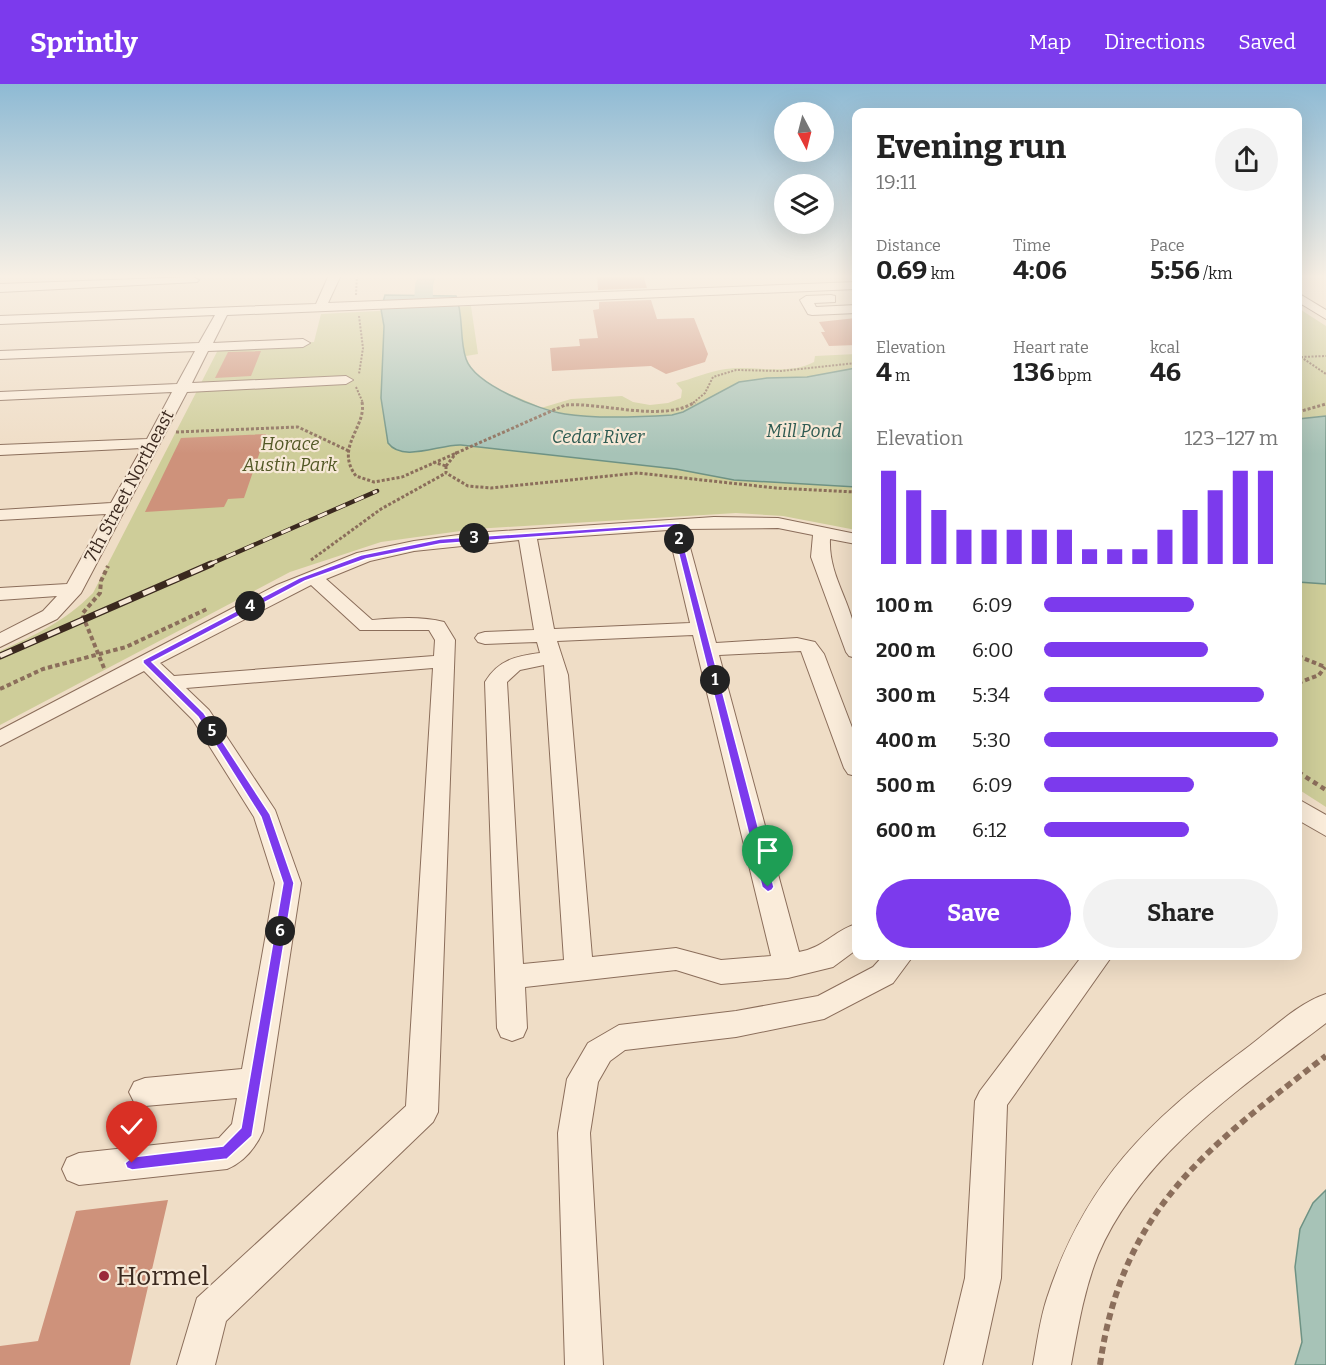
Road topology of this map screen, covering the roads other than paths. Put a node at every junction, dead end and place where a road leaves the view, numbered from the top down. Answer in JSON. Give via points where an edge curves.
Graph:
{"nodes":[{"id":1,"x":210,"y":335,"type":"edge"},
{"id":2,"x":303,"y":343,"type":"dead end"},
{"id":3,"x":204,"y":347,"type":"junction"},
{"id":4,"x":0,"y":356,"type":"edge"},
{"id":5,"x":346,"y":380,"type":"dead end"},
{"id":6,"x":182,"y":387,"type":"junction"},
{"id":7,"x":0,"y":396,"type":"edge"},
{"id":8,"x":152,"y":443,"type":"junction"},
{"id":9,"x":0,"y":450,"type":"edge"},
{"id":10,"x":117,"y":508,"type":"junction"},
{"id":11,"x":0,"y":515,"type":"edge"},
{"id":12,"x":675,"y":525,"type":"junction"},
{"id":13,"x":822,"y":530,"type":"junction"},
{"id":14,"x":527,"y":534,"type":"junction"},
{"id":15,"x":852,"y":537,"type":"edge"},
{"id":16,"x":310,"y":568,"type":"junction"},
{"id":17,"x":74,"y":590,"type":"junction"},
{"id":18,"x":0,"y":594,"type":"edge"},
{"id":19,"x":545,"y":634,"type":"junction"},
{"id":20,"x":485,"y":638,"type":"dead end"},
{"id":21,"x":5,"y":639,"type":"edge"},
{"id":22,"x":704,"y":640,"type":"junction"},
{"id":23,"x":852,"y":641,"type":"edge"},
{"id":24,"x":552,"y":658,"type":"junction"},
{"id":25,"x":444,"y":661,"type":"junction"},
{"id":26,"x":147,"y":662,"type":"junction"},
{"id":27,"x":169,"y":683,"type":"junction"},
{"id":28,"x":0,"y":739,"type":"edge"},
{"id":29,"x":852,"y":757,"type":"edge"},
{"id":30,"x":1302,"y":811,"type":"edge"},
{"id":31,"x":1326,"y":827,"type":"edge"},
{"id":32,"x":852,"y":939,"type":"edge"},
{"id":33,"x":896,"y":960,"type":"edge"},
{"id":34,"x":1095,"y":960,"type":"edge"},
{"id":35,"x":788,"y":966,"type":"junction"},
{"id":36,"x":579,"y":968,"type":"junction"},
{"id":37,"x":511,"y":977,"type":"junction"},
{"id":38,"x":1326,"y":1006,"type":"edge"},
{"id":39,"x":512,"y":1028,"type":"dead end"},
{"id":40,"x":255,"y":1082,"type":"junction"},
{"id":41,"x":145,"y":1092,"type":"dead end"},
{"id":42,"x":79,"y":1169,"type":"dead end"},
{"id":43,"x":196,"y":1365,"type":"edge"},
{"id":44,"x":584,"y":1365,"type":"edge"},
{"id":45,"x":963,"y":1365,"type":"edge"},
{"id":46,"x":1052,"y":1365,"type":"edge"}],
"edges":[{"from":1,"to":3,"type":"street","name":"7th Street Northeast"},
{"from":2,"to":3,"type":"street"},
{"from":3,"to":4,"type":"street"},
{"from":3,"to":6,"type":"street","name":"7th Street Northeast"},
{"from":5,"to":6,"type":"street"},
{"from":6,"to":7,"type":"street"},
{"from":6,"to":8,"type":"street","name":"7th Street Northeast"},
{"from":8,"to":9,"type":"street"},
{"from":8,"to":10,"type":"street","name":"7th Street Northeast"},
{"from":10,"to":11,"type":"street"},
{"from":10,"to":17,"type":"street","name":"7th Street Northeast"},
{"from":12,"to":13,"type":"street","via":[[744,522]]},
{"from":12,"to":14,"type":"street"},
{"from":12,"to":22,"type":"street"},
{"from":13,"to":15,"type":"street"},
{"from":13,"to":23,"type":"street","via":[[820,557]]},
{"from":14,"to":16,"type":"street","via":[[414,546]]},
{"from":14,"to":19,"type":"street"},
{"from":16,"to":25,"type":"street","via":[[367,626],[437,626],[445,640]]},
{"from":16,"to":26,"type":"street"},
{"from":17,"to":18,"type":"street"},
{"from":17,"to":21,"type":"street","name":"7th Street Northeast","via":[[50,615]]},
{"from":19,"to":20,"type":"street"},
{"from":19,"to":22,"type":"street"},
{"from":19,"to":24,"type":"street"},
{"from":22,"to":29,"type":"street","via":[[808,646]]},
{"from":22,"to":35,"type":"street"},
{"from":24,"to":36,"type":"street"},
{"from":24,"to":37,"type":"street","via":[[509,664],[496,682]]},
{"from":25,"to":27,"type":"street"},
{"from":25,"to":43,"type":"street","via":[[422,1112],[210,1311]]},
{"from":26,"to":27,"type":"street"},
{"from":26,"to":28,"type":"street"},
{"from":27,"to":40,"type":"street","via":[[201,715],[266,816],[288,883]]},
{"from":30,"to":31,"type":"street"},
{"from":32,"to":35,"type":"street","via":[[823,959]]},
{"from":33,"to":44,"type":"street","via":[[883,975],[824,1007],[736,1024],[619,1038],[599,1052],[583,1079],[574,1133]]},
{"from":34,"to":45,"type":"street","via":[[991,1101],[983,1278]]},
{"from":35,"to":36,"type":"street","via":[[721,972],[676,959]]},
{"from":36,"to":37,"type":"street"},
{"from":37,"to":39,"type":"street"},
{"from":38,"to":46,"type":"street","via":[[1170,1127],[1141,1156],[1098,1216],[1080,1252],[1065,1292]]},
{"from":40,"to":41,"type":"street"},
{"from":40,"to":42,"type":"street","via":[[247,1131],[227,1153]]}]}
